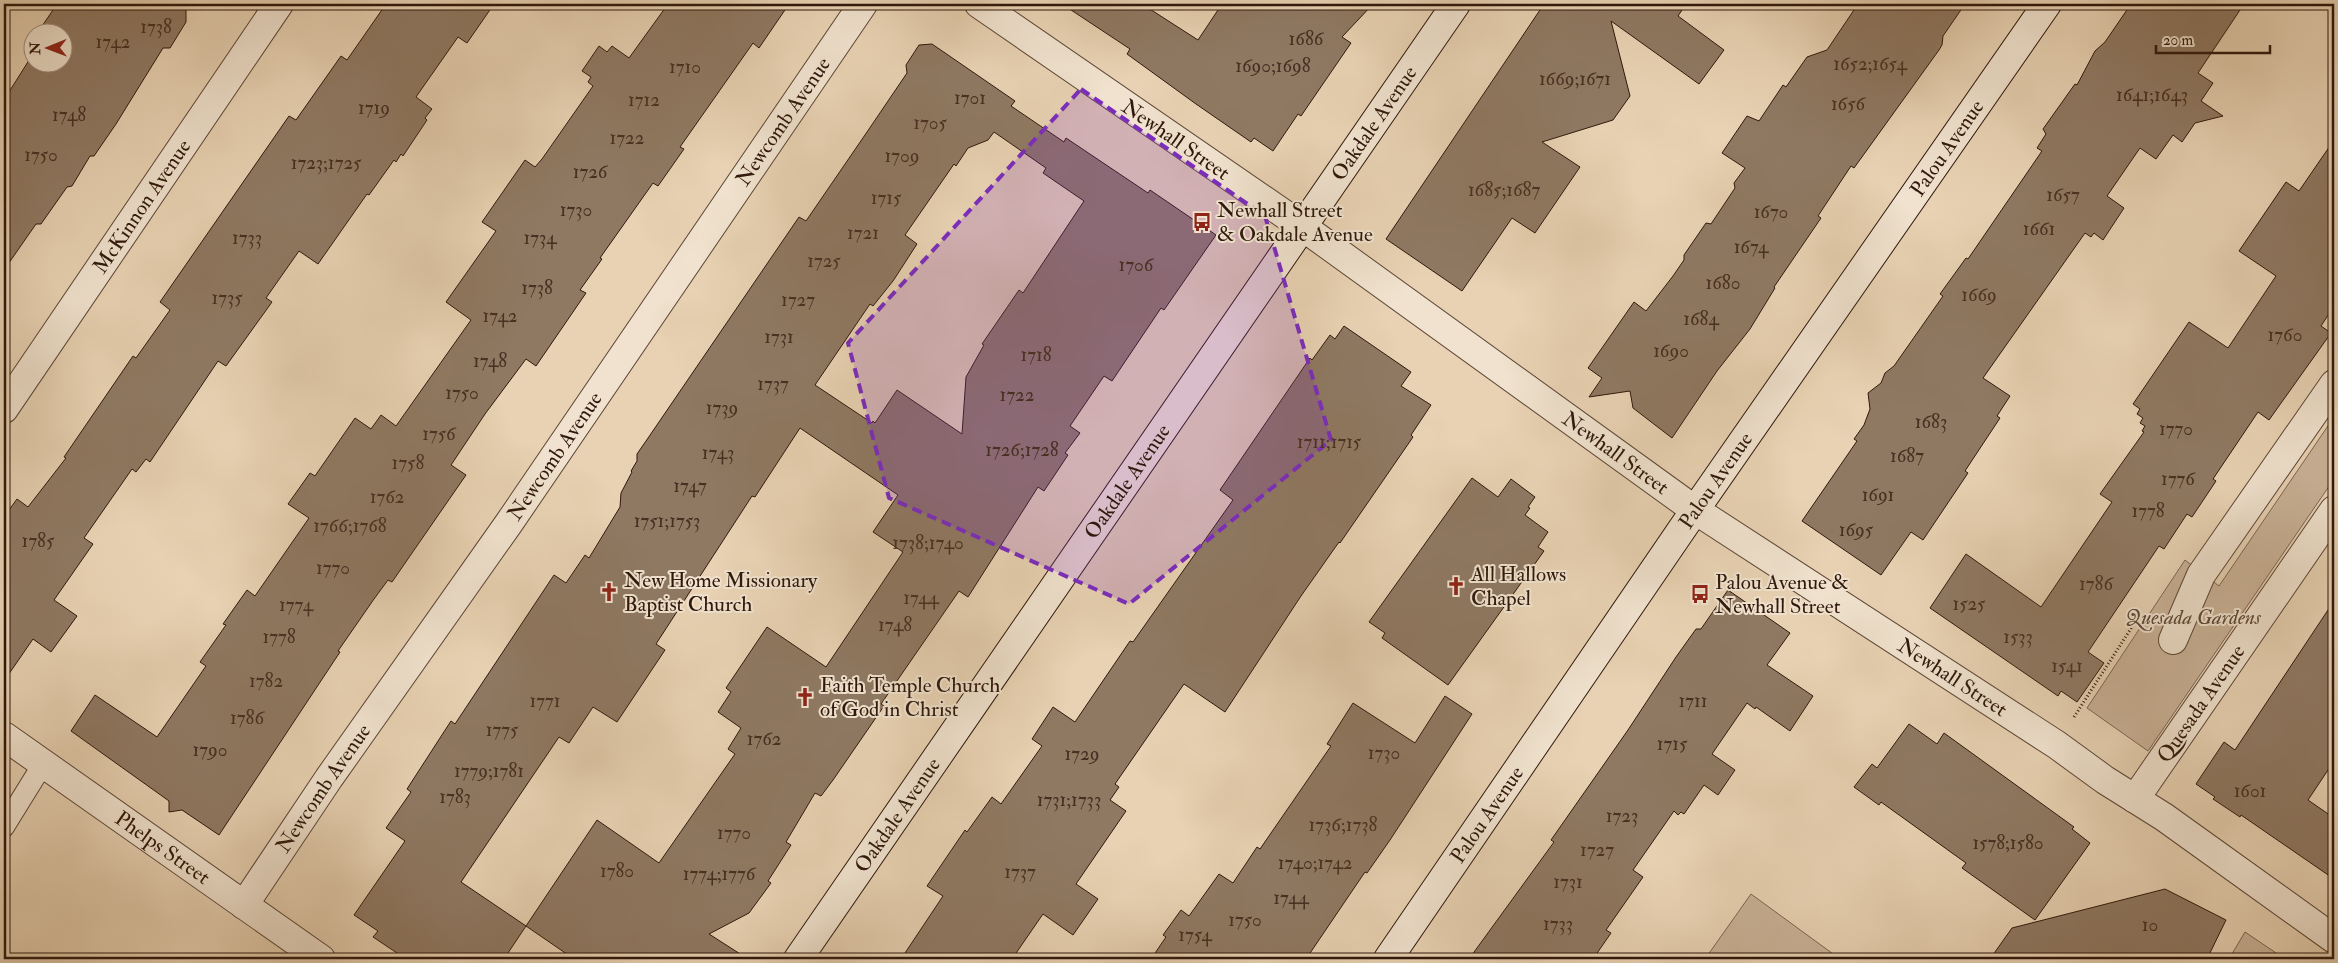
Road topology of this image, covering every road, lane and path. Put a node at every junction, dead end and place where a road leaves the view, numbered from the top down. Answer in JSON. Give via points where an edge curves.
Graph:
{"nodes":[{"id":1,"x":279,"y":4,"type":"edge"},
{"id":2,"x":864,"y":4,"type":"edge"},
{"id":3,"x":979,"y":4,"type":"edge"},
{"id":4,"x":1456,"y":4,"type":"edge"},
{"id":5,"x":2047,"y":4,"type":"edge"},
{"id":6,"x":1303,"y":227,"type":"junction"},
{"id":7,"x":2334,"y":384,"type":"edge"},
{"id":8,"x":4,"y":409,"type":"edge"},
{"id":9,"x":1695,"y":510,"type":"junction"},
{"id":10,"x":2334,"y":510,"type":"edge"},
{"id":11,"x":2134,"y":625,"type":"dead end"},
{"id":12,"x":2172,"y":640,"type":"dead end"},
{"id":13,"x":2084,"y":702,"type":"dead end"},
{"id":14,"x":4,"y":736,"type":"edge"},
{"id":15,"x":43,"y":764,"type":"junction"},
{"id":16,"x":2135,"y":799,"type":"junction"},
{"id":17,"x":4,"y":827,"type":"edge"},
{"id":18,"x":244,"y":905,"type":"junction"},
{"id":19,"x":2334,"y":939,"type":"edge"},
{"id":20,"x":321,"y":959,"type":"edge"},
{"id":21,"x":798,"y":959,"type":"edge"},
{"id":22,"x":1388,"y":959,"type":"edge"}],
"edges":[{"from":1,"to":8,"type":"street","name":"McKinnon Avenue"},
{"from":2,"to":18,"type":"street","name":"Newcomb Avenue"},
{"from":3,"to":6,"type":"street","name":"Newhall Street"},
{"from":4,"to":6,"type":"street","name":"Oakdale Avenue"},
{"from":5,"to":9,"type":"street","name":"Palou Avenue"},
{"from":6,"to":9,"type":"street","name":"Newhall Street"},
{"from":6,"to":21,"type":"street","name":"Oakdale Avenue"},
{"from":7,"to":12,"type":"street","via":[[2200,575]]},
{"from":9,"to":16,"type":"street","name":"Newhall Street"},
{"from":9,"to":22,"type":"street","name":"Palou Avenue"},
{"from":10,"to":16,"type":"street","name":"Quesada Avenue"},
{"from":11,"to":13,"type":"path"},
{"from":14,"to":15,"type":"street","name":"Phelps Street"},
{"from":15,"to":17,"type":"lane"},
{"from":15,"to":18,"type":"street","name":"Phelps Street"},
{"from":16,"to":19,"type":"street","name":"Newhall Street"},
{"from":18,"to":20,"type":"street","name":"Phelps Street"}]}
